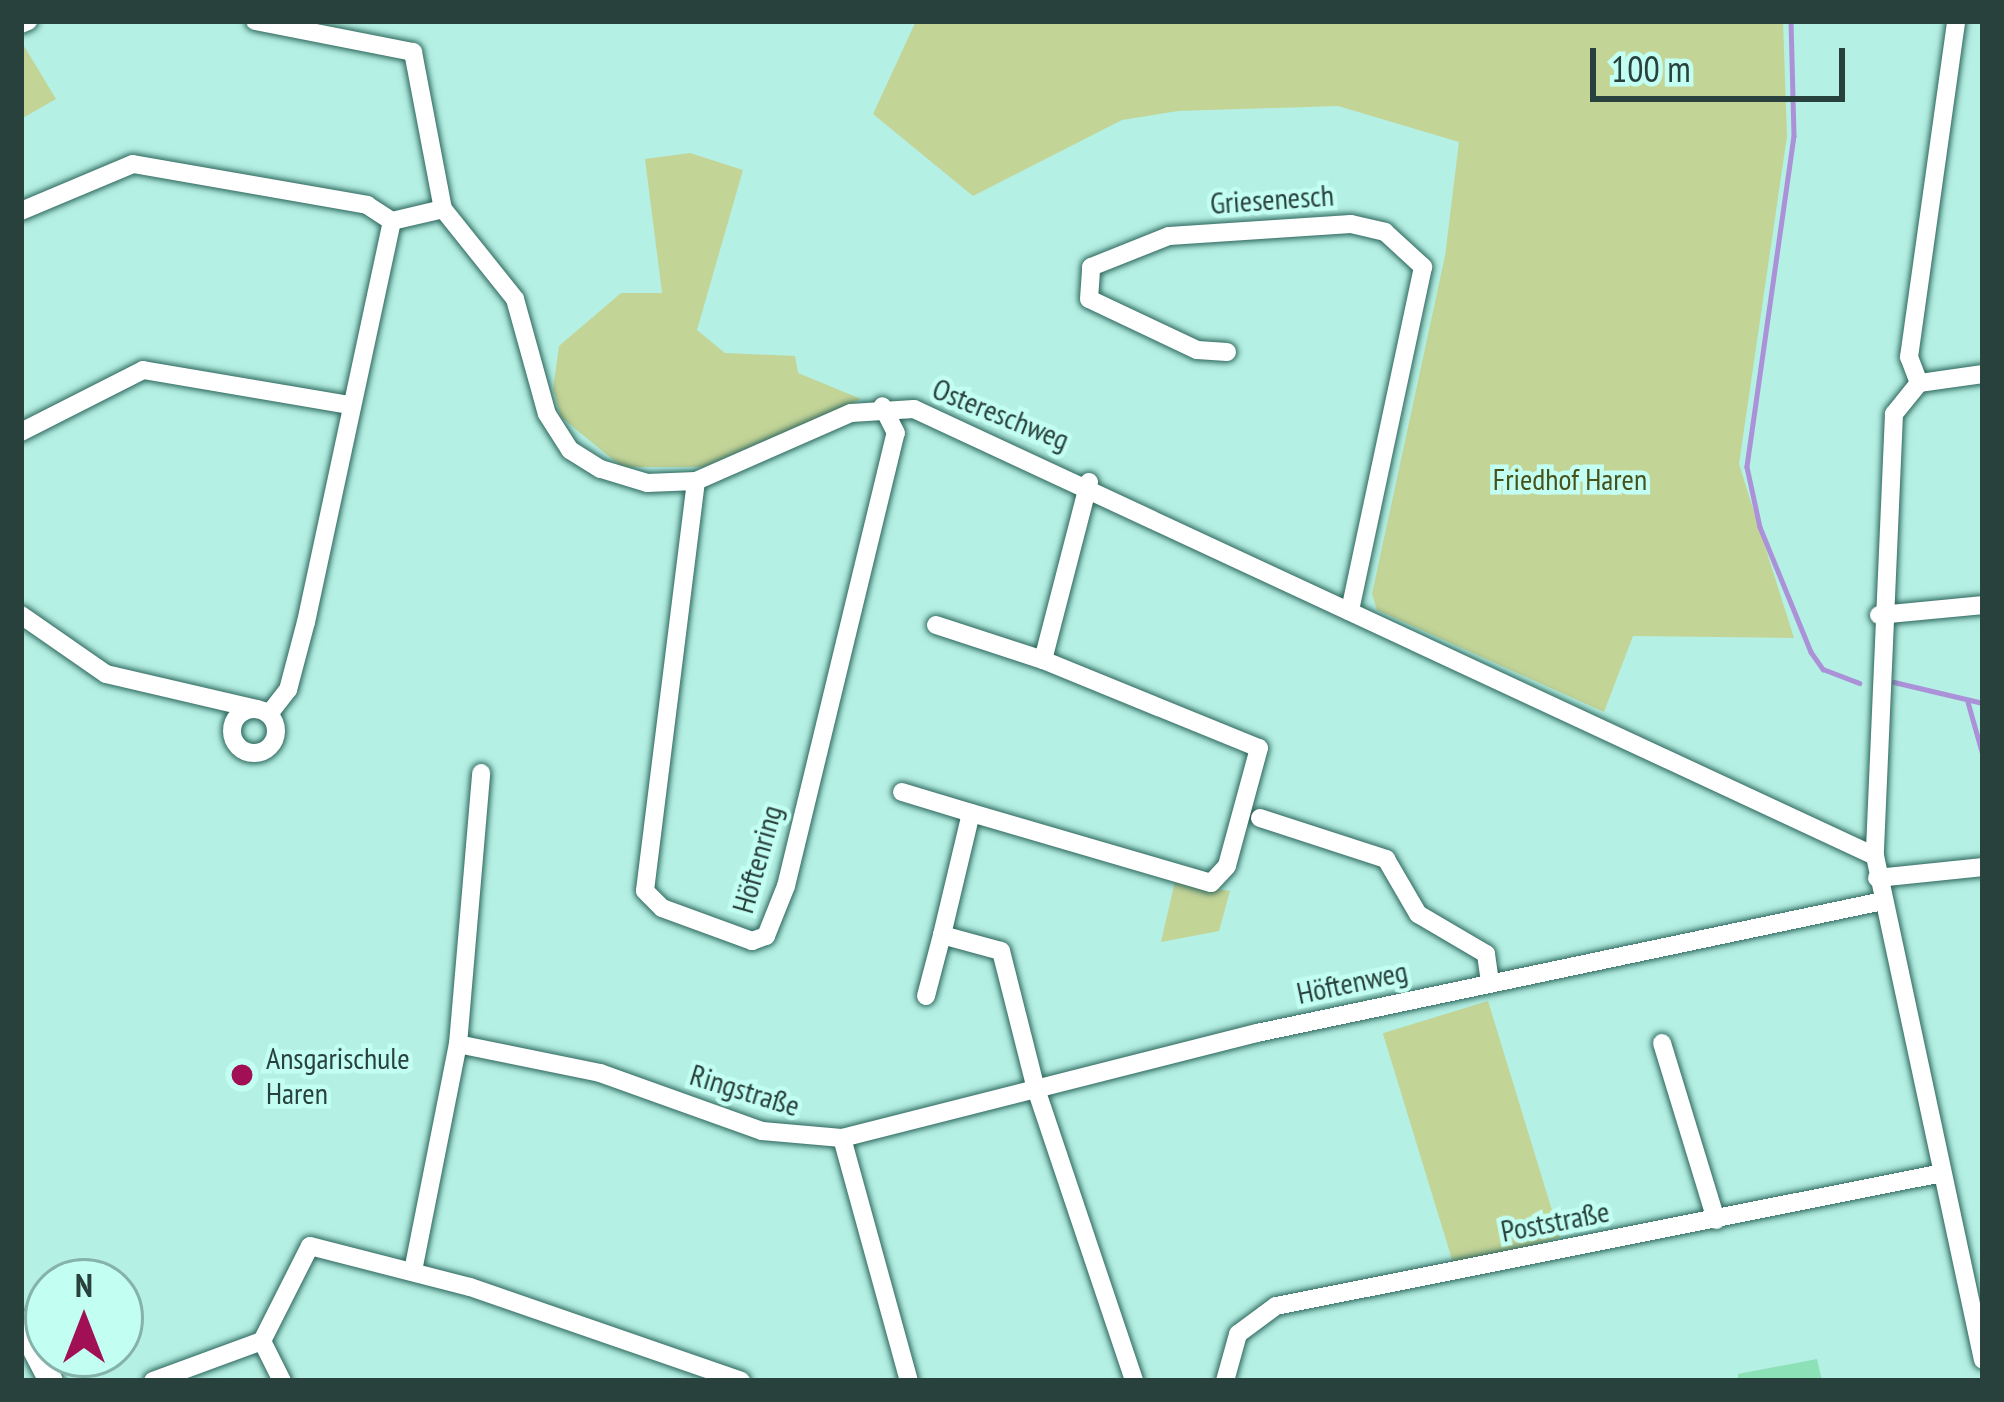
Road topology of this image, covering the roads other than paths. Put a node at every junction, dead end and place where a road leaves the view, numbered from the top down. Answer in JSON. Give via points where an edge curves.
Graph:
{"nodes":[{"id":1,"x":255,"y":21,"type":"edge"},
{"id":2,"x":1957,"y":21,"type":"edge"},
{"id":3,"x":443,"y":208,"type":"junction"},
{"id":4,"x":21,"y":211,"type":"edge"},
{"id":5,"x":392,"y":221,"type":"junction"},
{"id":6,"x":1227,"y":352,"type":"dead end"},
{"id":7,"x":1983,"y":374,"type":"edge"},
{"id":8,"x":1919,"y":383,"type":"junction"},
{"id":9,"x":350,"y":406,"type":"junction"},
{"id":10,"x":882,"y":406,"type":"junction"},
{"id":11,"x":21,"y":432,"type":"edge"},
{"id":12,"x":696,"y":481,"type":"junction"},
{"id":13,"x":1088,"y":482,"type":"junction"},
{"id":14,"x":1983,"y":604,"type":"edge"},
{"id":15,"x":1350,"y":610,"type":"junction"},
{"id":16,"x":21,"y":615,"type":"edge"},
{"id":17,"x":1879,"y":615,"type":"junction"},
{"id":18,"x":936,"y":625,"type":"dead end"},
{"id":19,"x":1043,"y":660,"type":"junction"},
{"id":20,"x":482,"y":773,"type":"dead end"},
{"id":21,"x":902,"y":792,"type":"dead end"},
{"id":22,"x":970,"y":812,"type":"junction"},
{"id":23,"x":1260,"y":818,"type":"dead end"},
{"id":24,"x":1875,"y":856,"type":"junction"},
{"id":25,"x":1983,"y":867,"type":"edge"},
{"id":26,"x":1877,"y":878,"type":"junction"},
{"id":27,"x":1878,"y":902,"type":"junction"},
{"id":28,"x":942,"y":935,"type":"junction"},
{"id":29,"x":1490,"y":983,"type":"junction"},
{"id":30,"x":926,"y":996,"type":"dead end"},
{"id":31,"x":1661,"y":1043,"type":"dead end"},
{"id":32,"x":458,"y":1044,"type":"junction"},
{"id":33,"x":1036,"y":1090,"type":"junction"},
{"id":34,"x":842,"y":1138,"type":"junction"},
{"id":35,"x":1942,"y":1173,"type":"junction"},
{"id":36,"x":1716,"y":1220,"type":"junction"},
{"id":37,"x":412,"y":1271,"type":"junction"},
{"id":38,"x":21,"y":1323,"type":"edge"},
{"id":39,"x":262,"y":1341,"type":"junction"},
{"id":40,"x":1983,"y":1360,"type":"edge"},
{"id":41,"x":51,"y":1381,"type":"edge"},
{"id":42,"x":153,"y":1381,"type":"edge"},
{"id":43,"x":283,"y":1381,"type":"edge"},
{"id":44,"x":741,"y":1381,"type":"edge"},
{"id":45,"x":909,"y":1381,"type":"edge"},
{"id":46,"x":1135,"y":1381,"type":"edge"},
{"id":47,"x":1225,"y":1381,"type":"edge"}],
"edges":[{"from":1,"to":3,"type":"street","via":[[413,52]]},
{"from":2,"to":8,"type":"street","via":[[1909,357]]},
{"from":3,"to":5,"type":"street"},
{"from":3,"to":12,"type":"street","via":[[515,299],[547,414],[570,451],[647,483]]},
{"from":4,"to":5,"type":"street","via":[[133,164],[367,205]]},
{"from":5,"to":9,"type":"street"},
{"from":6,"to":15,"type":"street","name":"Griesenesch","via":[[1197,350],[1089,299],[1091,267],[1169,236],[1351,224],[1385,232],[1423,268]]},
{"from":7,"to":8,"type":"street"},
{"from":8,"to":17,"type":"street","via":[[1894,414]]},
{"from":9,"to":11,"type":"street","via":[[143,370]]},
{"from":9,"to":16,"type":"street","via":[[288,690],[263,711],[106,674]]},
{"from":10,"to":12,"type":"street"},
{"from":10,"to":12,"type":"street","name":"Höftenring","via":[[896,433],[786,886],[766,936],[752,941],[662,908],[645,891]]},
{"from":10,"to":13,"type":"street","name":"Ostereschweg","via":[[914,409]]},
{"from":13,"to":15,"type":"street","name":"Ostereschweg"},
{"from":13,"to":19,"type":"street"},
{"from":14,"to":17,"type":"street"},
{"from":15,"to":24,"type":"street","name":"Ostereschweg"},
{"from":17,"to":24,"type":"street"},
{"from":18,"to":19,"type":"street"},
{"from":19,"to":22,"type":"street","via":[[1259,748],[1227,866],[1211,883]]},
{"from":20,"to":32,"type":"street"},
{"from":21,"to":22,"type":"street"},
{"from":22,"to":28,"type":"street"},
{"from":23,"to":29,"type":"street","via":[[1386,859],[1418,914],[1486,954]]},
{"from":24,"to":26,"type":"street"},
{"from":25,"to":26,"type":"street"},
{"from":26,"to":27,"type":"street"},
{"from":27,"to":29,"type":"street","name":"Höftenweg"},
{"from":27,"to":35,"type":"street"},
{"from":28,"to":30,"type":"street"},
{"from":28,"to":33,"type":"street","via":[[1000,951]]},
{"from":29,"to":33,"type":"street","name":"Höftenweg"},
{"from":31,"to":36,"type":"street"},
{"from":32,"to":34,"type":"street","name":"Ringstraße","via":[[600,1073],[762,1131]]},
{"from":32,"to":37,"type":"street"},
{"from":33,"to":34,"type":"street","name":"Höftenweg"},
{"from":33,"to":46,"type":"street"},
{"from":34,"to":45,"type":"street"},
{"from":35,"to":36,"type":"street","name":"Poststraße"},
{"from":35,"to":40,"type":"street"},
{"from":36,"to":47,"type":"street","name":"Poststraße","via":[[1263,1310],[1238,1334]]},
{"from":37,"to":39,"type":"street","via":[[310,1246]]},
{"from":37,"to":44,"type":"street"},
{"from":38,"to":41,"type":"main road"},
{"from":39,"to":42,"type":"street"},
{"from":39,"to":43,"type":"street"}]}
